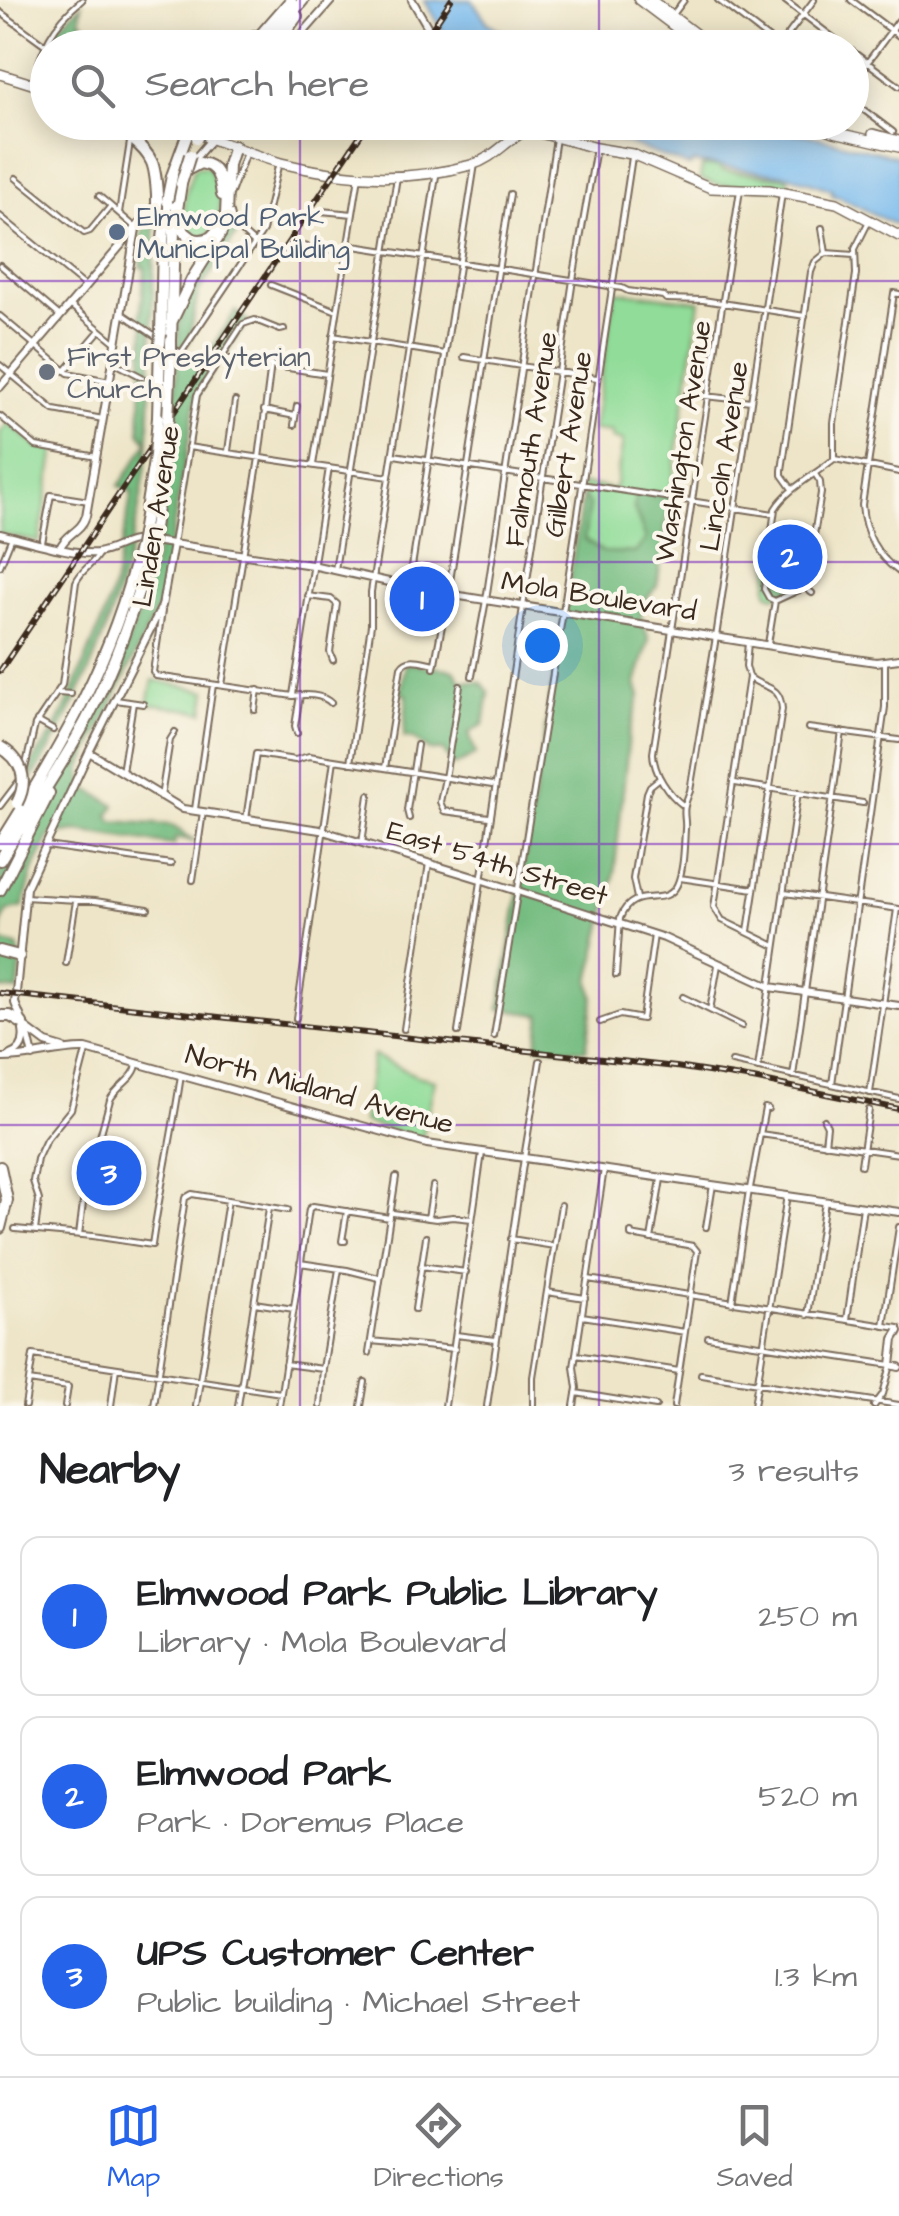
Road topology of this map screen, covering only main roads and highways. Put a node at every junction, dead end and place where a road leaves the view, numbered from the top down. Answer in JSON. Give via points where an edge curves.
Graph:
{"nodes":[{"id":1,"x":291,"y":0,"type":"edge"},
{"id":2,"x":306,"y":0,"type":"edge"},
{"id":3,"x":639,"y":0,"type":"edge"},
{"id":4,"x":651,"y":0,"type":"edge"},
{"id":5,"x":285,"y":19,"type":"junction"},
{"id":6,"x":268,"y":27,"type":"junction"},
{"id":7,"x":264,"y":30,"type":"edge"},
{"id":8,"x":265,"y":30,"type":"edge"},
{"id":9,"x":276,"y":30,"type":"edge"},
{"id":10,"x":281,"y":30,"type":"edge"},
{"id":11,"x":679,"y":30,"type":"edge"},
{"id":12,"x":690,"y":30,"type":"edge"},
{"id":13,"x":0,"y":74,"type":"edge"},
{"id":14,"x":30,"y":83,"type":"edge"},
{"id":15,"x":869,"y":133,"type":"edge"},
{"id":16,"x":869,"y":136,"type":"edge"},
{"id":17,"x":133,"y":140,"type":"edge"},
{"id":18,"x":178,"y":140,"type":"edge"},
{"id":19,"x":183,"y":140,"type":"edge"},
{"id":20,"x":218,"y":140,"type":"edge"},
{"id":21,"x":512,"y":140,"type":"edge"},
{"id":22,"x":564,"y":140,"type":"edge"},
{"id":23,"x":897,"y":140,"type":"edge"},
{"id":24,"x":234,"y":146,"type":"junction"},
{"id":25,"x":178,"y":178,"type":"junction"},
{"id":26,"x":167,"y":201,"type":"junction"},
{"id":27,"x":899,"y":236,"type":"edge"},
{"id":28,"x":162,"y":289,"type":"junction"},
{"id":29,"x":171,"y":323,"type":"junction"},
{"id":30,"x":168,"y":344,"type":"junction"},
{"id":31,"x":146,"y":540,"type":"junction"},
{"id":32,"x":0,"y":747,"type":"edge"},
{"id":33,"x":59,"y":766,"type":"junction"},
{"id":34,"x":0,"y":840,"type":"edge"},
{"id":35,"x":0,"y":860,"type":"edge"},
{"id":36,"x":0,"y":892,"type":"edge"},
{"id":37,"x":0,"y":951,"type":"edge"},
{"id":38,"x":19,"y":956,"type":"road end"},
{"id":39,"x":14,"y":1003,"type":"road end"},
{"id":40,"x":0,"y":1015,"type":"edge"},
{"id":41,"x":22,"y":1024,"type":"road end"},
{"id":42,"x":0,"y":1167,"type":"edge"},
{"id":43,"x":0,"y":1228,"type":"edge"}],
"edges":[{"from":1,"to":5,"type":"highway"},
{"from":2,"to":5,"type":"highway"},
{"from":3,"to":11,"type":"main road"},
{"from":4,"to":12,"type":"main road"},
{"from":5,"to":6,"type":"highway"},
{"from":5,"to":9,"type":"highway"},
{"from":5,"to":10,"type":"highway"},
{"from":6,"to":7,"type":"highway"},
{"from":6,"to":8,"type":"highway"},
{"from":13,"to":14,"type":"main road"},
{"from":15,"to":23,"type":"main road"},
{"from":16,"to":23,"type":"main road"},
{"from":17,"to":26,"type":"highway","via":[[149,154]]},
{"from":18,"to":25,"type":"highway"},
{"from":19,"to":25,"type":"highway","bridge":true,"via":[[190,155]]},
{"from":20,"to":24,"type":"main road"},
{"from":21,"to":24,"type":"main road","via":[[475,164],[397,177],[279,162]]},
{"from":22,"to":27,"type":"main road","via":[[632,154],[717,189],[782,192],[837,204]]},
{"from":24,"to":29,"type":"highway","via":[[221,233]]},
{"from":25,"to":26,"type":"highway"},
{"from":25,"to":26,"type":"highway","via":[[200,163],[216,170],[222,200],[217,231],[206,240],[190,238]]},
{"from":26,"to":28,"type":"highway"},
{"from":26,"to":28,"type":"highway","bridge":true,"via":[[157,213]]},
{"from":26,"to":29,"type":"highway"},
{"from":28,"to":30,"type":"highway"},
{"from":29,"to":30,"type":"highway"},
{"from":30,"to":31,"type":"highway","bridge":true},
{"from":30,"to":31,"type":"highway","bridge":true,"via":[[162,482]]},
{"from":31,"to":33,"type":"highway","via":[[132,611],[109,673]]},
{"from":31,"to":34,"type":"highway","via":[[88,695]]},
{"from":32,"to":34,"type":"highway","bridge":true,"via":[[14,757],[24,786]]},
{"from":33,"to":35,"type":"highway"},
{"from":33,"to":36,"type":"highway"},
{"from":37,"to":38,"type":"highway"},
{"from":39,"to":40,"type":"highway"},
{"from":40,"to":41,"type":"highway"},
{"from":42,"to":43,"type":"highway","via":[[8,1200]]}]}
